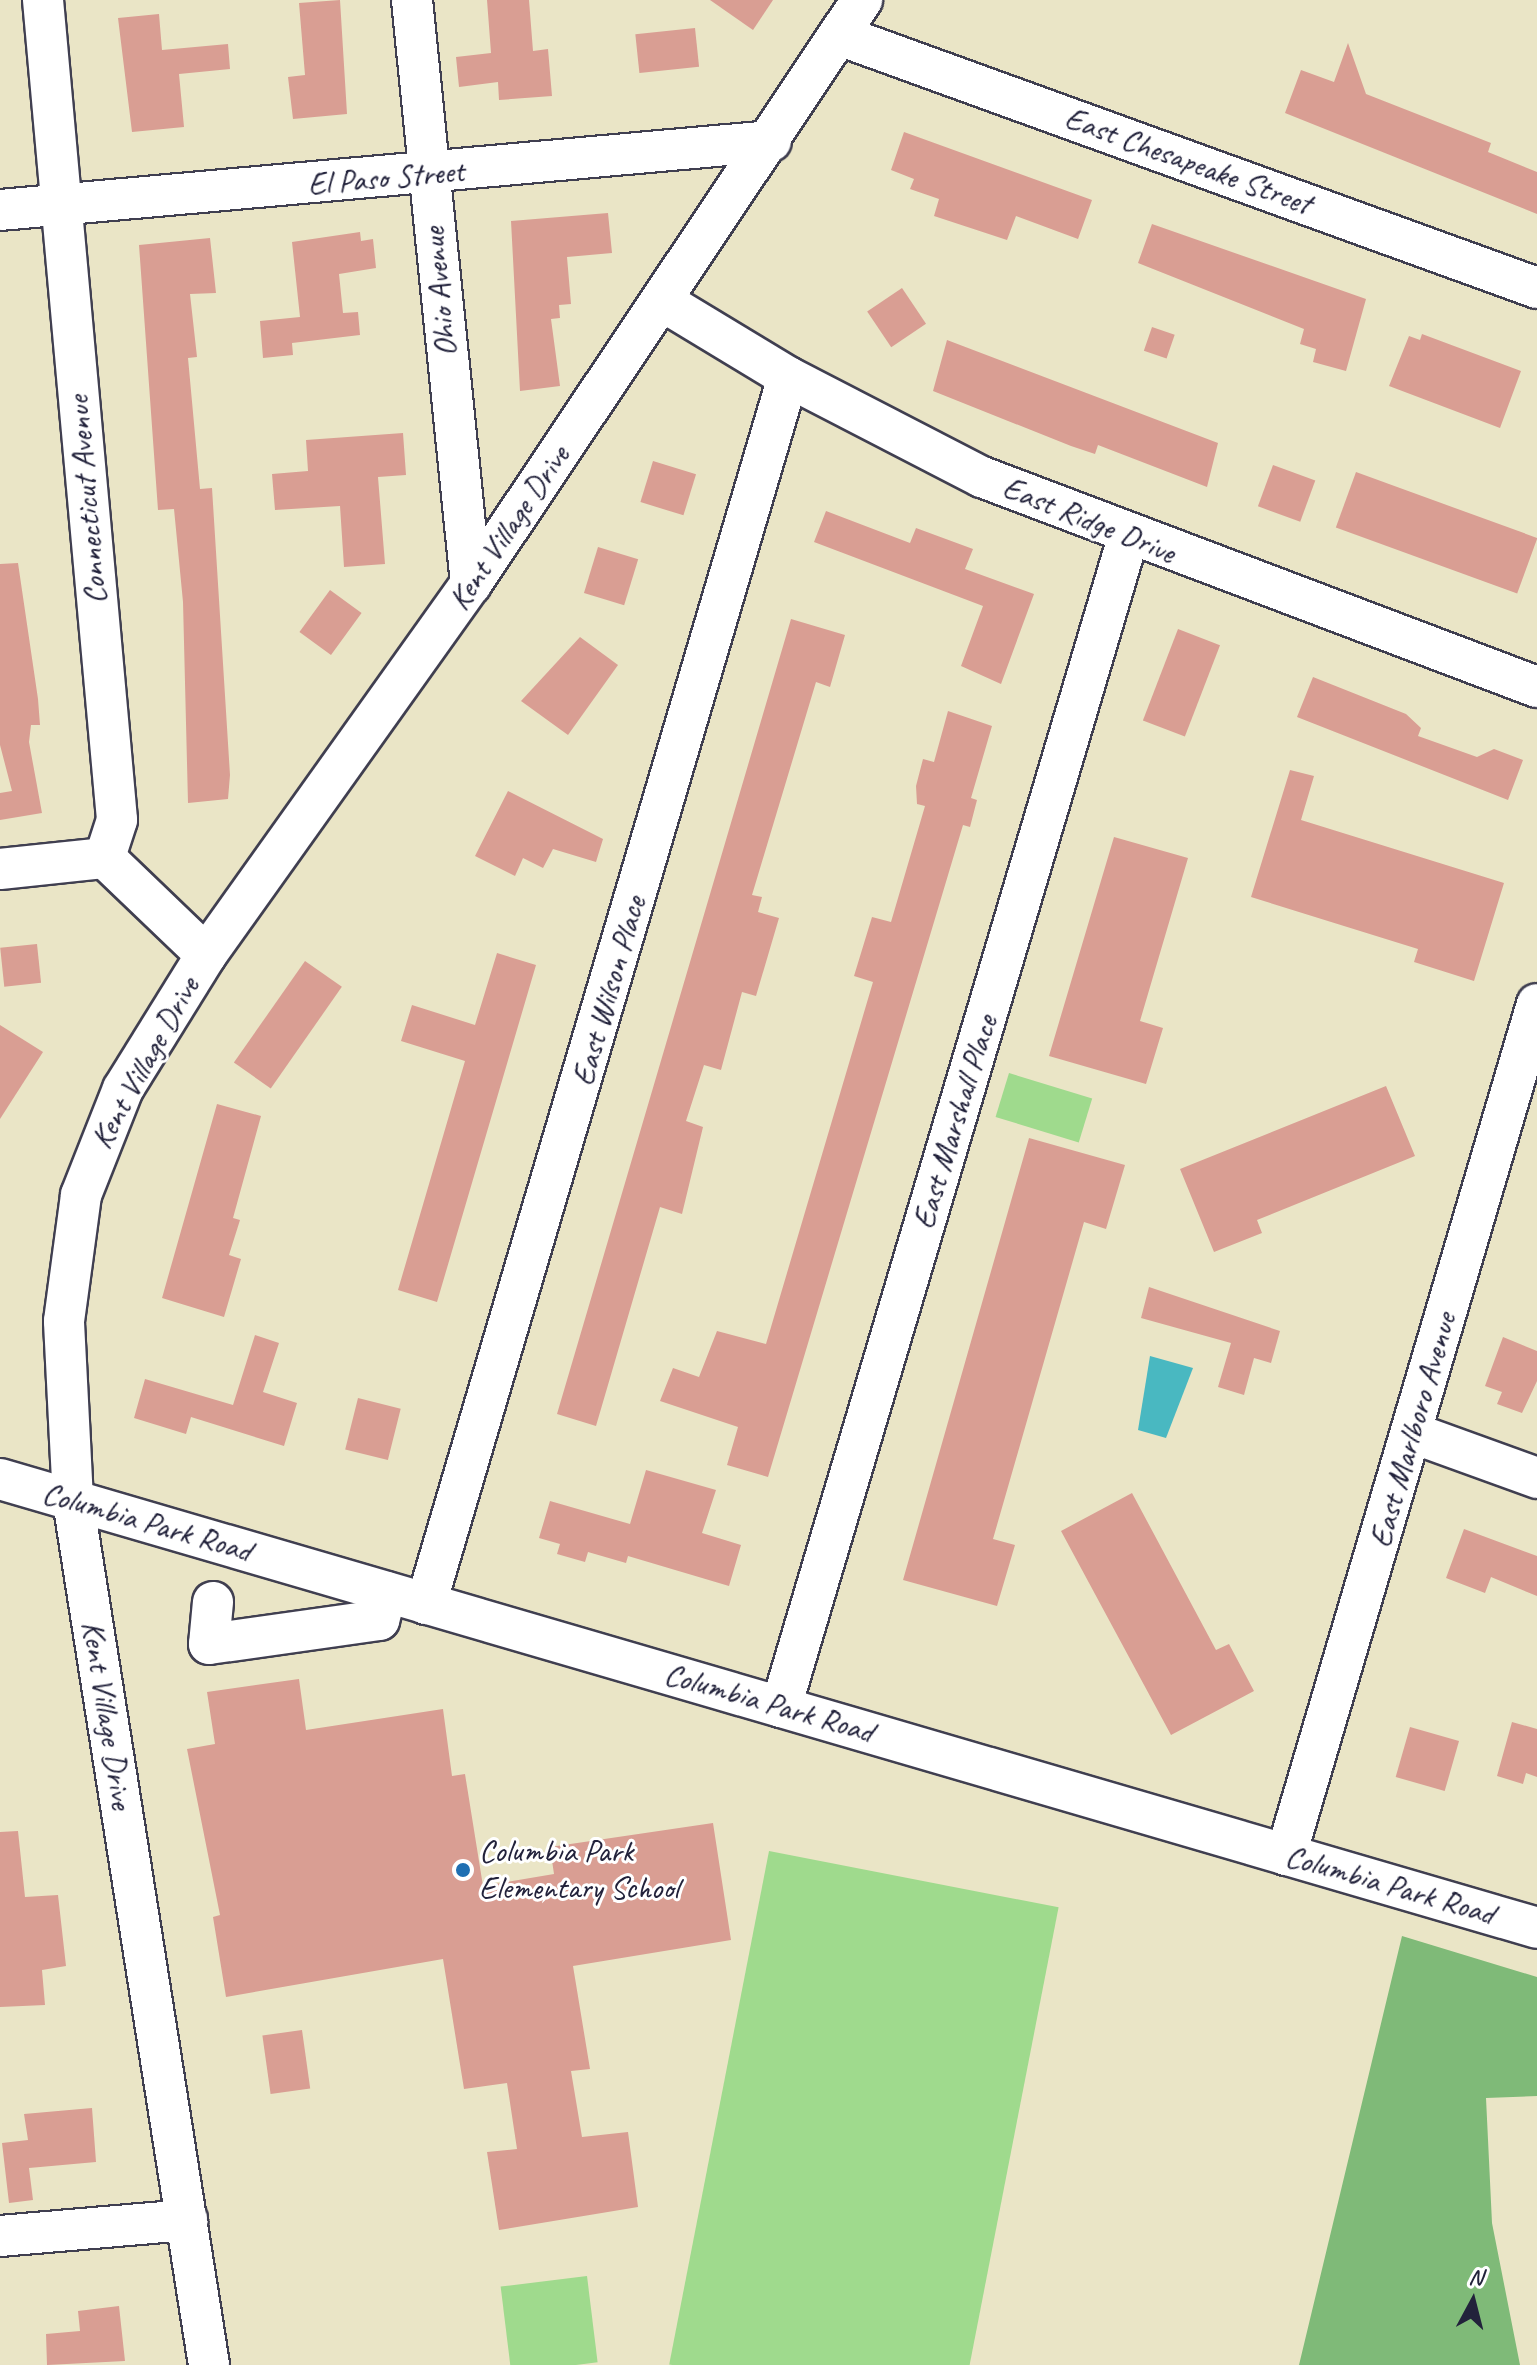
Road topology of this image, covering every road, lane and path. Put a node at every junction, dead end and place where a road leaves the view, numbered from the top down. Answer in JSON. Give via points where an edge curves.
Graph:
{"nodes":[{"id":1,"x":43,"y":0,"type":"edge"},
{"id":2,"x":412,"y":0,"type":"edge"},
{"id":3,"x":862,"y":0,"type":"edge"},
{"id":4,"x":839,"y":35,"type":"junction"},
{"id":5,"x":771,"y":141,"type":"junction"},
{"id":6,"x":428,"y":175,"type":"junction"},
{"id":7,"x":62,"y":205,"type":"junction"},
{"id":8,"x":0,"y":210,"type":"edge"},
{"id":9,"x":1537,"y":288,"type":"edge"},
{"id":10,"x":664,"y":302,"type":"junction"},
{"id":11,"x":788,"y":377,"type":"junction"},
{"id":12,"x":1128,"y":538,"type":"junction"},
{"id":13,"x":471,"y":584,"type":"junction"},
{"id":14,"x":1537,"y":687,"type":"edge"},
{"id":15,"x":105,"y":858,"type":"junction"},
{"id":16,"x":0,"y":869,"type":"edge"},
{"id":17,"x":206,"y":955,"type":"junction"},
{"id":18,"x":1537,"y":1004,"type":"edge"},
{"id":19,"x":1527,"y":1079,"type":"edge"},
{"id":20,"x":1413,"y":1433,"type":"junction"},
{"id":21,"x":1537,"y":1478,"type":"edge"},
{"id":22,"x":0,"y":1479,"type":"edge"},
{"id":23,"x":73,"y":1500,"type":"junction"},
{"id":24,"x":387,"y":1592,"type":"junction"},
{"id":25,"x":213,"y":1602,"type":"dead end"},
{"id":26,"x":426,"y":1604,"type":"junction"},
{"id":27,"x":781,"y":1707,"type":"junction"},
{"id":28,"x":1286,"y":1855,"type":"junction"},
{"id":29,"x":1537,"y":1928,"type":"edge"},
{"id":30,"x":187,"y":2220,"type":"junction"},
{"id":31,"x":0,"y":2236,"type":"edge"},
{"id":32,"x":209,"y":2365,"type":"edge"}],
"edges":[{"from":1,"to":7,"type":"street","name":"Connecticut Avenue"},
{"from":2,"to":6,"type":"street","name":"Ohio Avenue"},
{"from":3,"to":4,"type":"street","name":"Kent Village Drive"},
{"from":4,"to":5,"type":"street","name":"Kent Village Drive"},
{"from":4,"to":9,"type":"street","name":"East Chesapeake Street"},
{"from":5,"to":6,"type":"street","name":"El Paso Street"},
{"from":5,"to":10,"type":"street","name":"Kent Village Drive"},
{"from":6,"to":7,"type":"street","name":"El Paso Street"},
{"from":6,"to":13,"type":"street","name":"Ohio Avenue"},
{"from":7,"to":8,"type":"street","name":"El Paso Street"},
{"from":7,"to":15,"type":"street","name":"Connecticut Avenue","via":[[117,820]]},
{"from":10,"to":11,"type":"street","name":"East Ridge Drive"},
{"from":10,"to":13,"type":"street","name":"Kent Village Drive"},
{"from":11,"to":12,"type":"street","name":"East Ridge Drive","via":[[982,477]]},
{"from":11,"to":26,"type":"street","name":"East Wilson Place"},
{"from":12,"to":14,"type":"street","name":"East Ridge Drive"},
{"from":12,"to":27,"type":"street","name":"East Marshall Place"},
{"from":13,"to":17,"type":"street","name":"Kent Village Drive"},
{"from":15,"to":16,"type":"street"},
{"from":15,"to":17,"type":"street"},
{"from":17,"to":23,"type":"street","name":"Kent Village Drive","via":[[123,1089],[81,1195],[64,1321]]},
{"from":18,"to":19,"type":"street","name":"East Marlboro Avenue"},
{"from":19,"to":20,"type":"street","name":"East Marlboro Avenue"},
{"from":20,"to":21,"type":"street"},
{"from":20,"to":28,"type":"street","name":"East Marlboro Avenue"},
{"from":22,"to":23,"type":"street","name":"Columbia Park Road"},
{"from":23,"to":24,"type":"street","name":"Columbia Park Road"},
{"from":23,"to":30,"type":"street","name":"Kent Village Drive"},
{"from":24,"to":25,"type":"street","via":[[379,1620],[209,1644]]},
{"from":24,"to":26,"type":"street","name":"Columbia Park Road"},
{"from":26,"to":27,"type":"street","name":"Columbia Park Road"},
{"from":27,"to":28,"type":"street","name":"Columbia Park Road"},
{"from":28,"to":29,"type":"street","name":"Columbia Park Road"},
{"from":30,"to":31,"type":"street"},
{"from":30,"to":32,"type":"street","name":"Kent Village Drive"}]}
